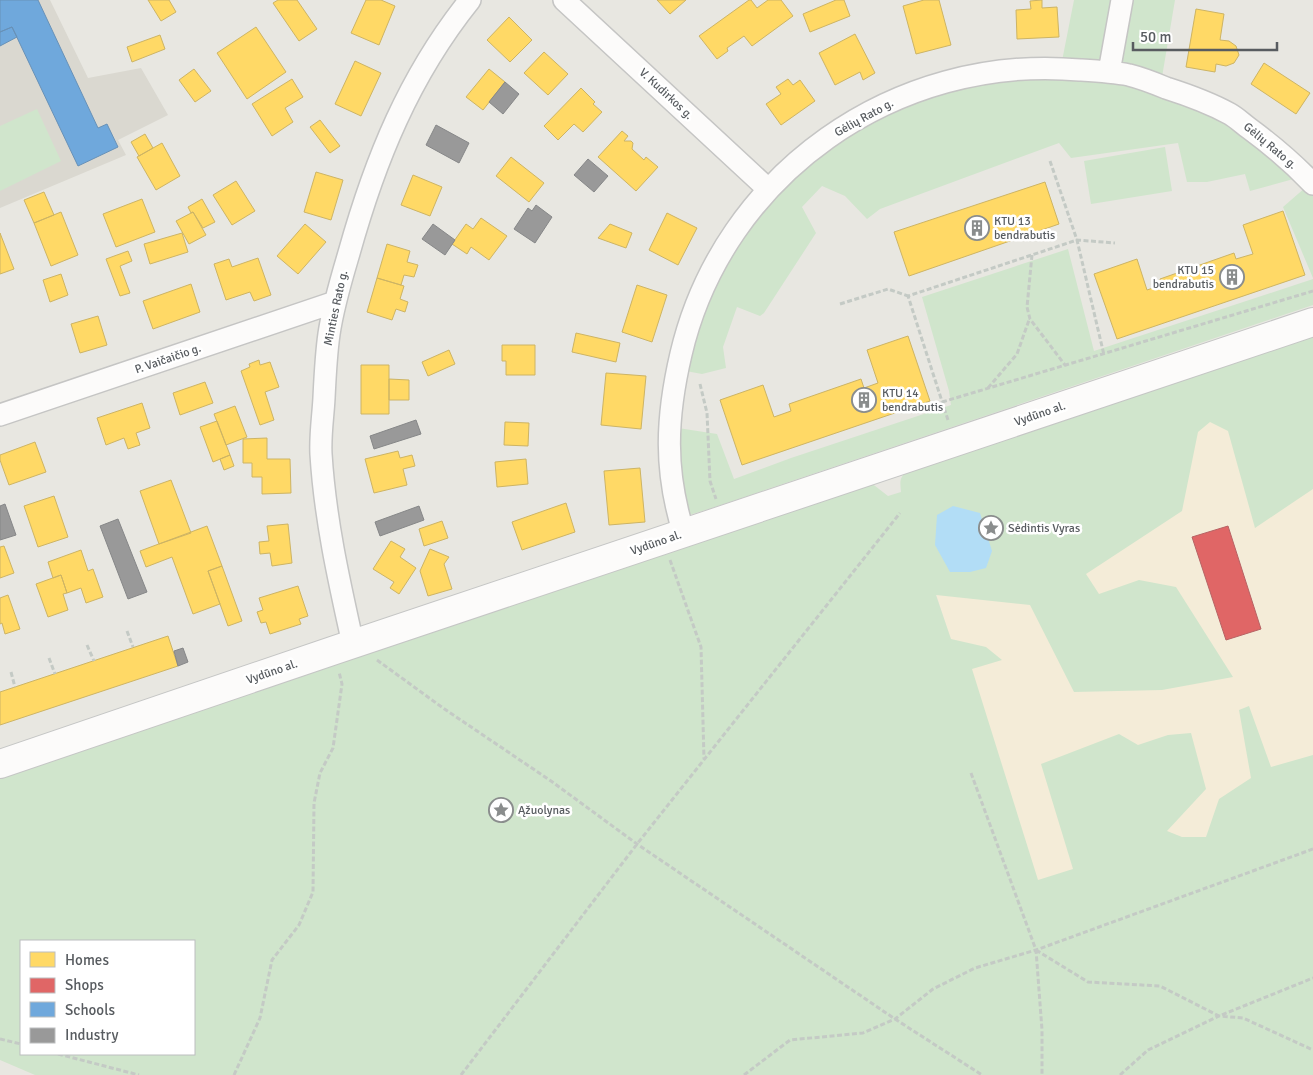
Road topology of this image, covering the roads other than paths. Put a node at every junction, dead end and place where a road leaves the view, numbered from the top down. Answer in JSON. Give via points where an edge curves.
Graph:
{"nodes":[{"id":1,"x":470,"y":0,"type":"edge"},
{"id":2,"x":564,"y":0,"type":"edge"},
{"id":3,"x":1122,"y":0,"type":"edge"},
{"id":4,"x":1109,"y":72,"type":"junction"},
{"id":5,"x":1313,"y":184,"type":"edge"},
{"id":6,"x":768,"y":189,"type":"junction"},
{"id":7,"x":335,"y":302,"type":"junction"},
{"id":8,"x":1313,"y":322,"type":"edge"},
{"id":9,"x":0,"y":415,"type":"edge"},
{"id":10,"x":674,"y":537,"type":"junction"},
{"id":11,"x":347,"y":646,"type":"junction"},
{"id":12,"x":0,"y":764,"type":"edge"}],
"edges":[{"from":1,"to":7,"type":"street","name":"Minties Rato g.","via":[[420,72],[387,138]]},
{"from":2,"to":6,"type":"street","name":"V. Kudirkos g."},
{"from":3,"to":4,"type":"street"},
{"from":4,"to":5,"type":"street","name":"Gėlių Rato g.","via":[[1130,75],[1186,94],[1231,114],[1275,147]]},
{"from":4,"to":6,"type":"street","name":"Gėlių Rato g.","via":[[1022,68],[992,71],[928,87],[879,106],[836,132],[789,168]]},
{"from":6,"to":10,"type":"street","name":"Gėlių Rato g.","via":[[743,219],[712,270],[686,330],[670,410],[670,477],[678,515]]},
{"from":7,"to":9,"type":"street","name":"P. Vaičaičio g."},
{"from":7,"to":11,"type":"street","name":"Minties Rato g.","via":[[326,359],[321,454]]},
{"from":8,"to":10,"type":"street","name":"Vydūno al."},
{"from":10,"to":11,"type":"street","name":"Vydūno al."},
{"from":11,"to":12,"type":"street","name":"Vydūno al."}]}
